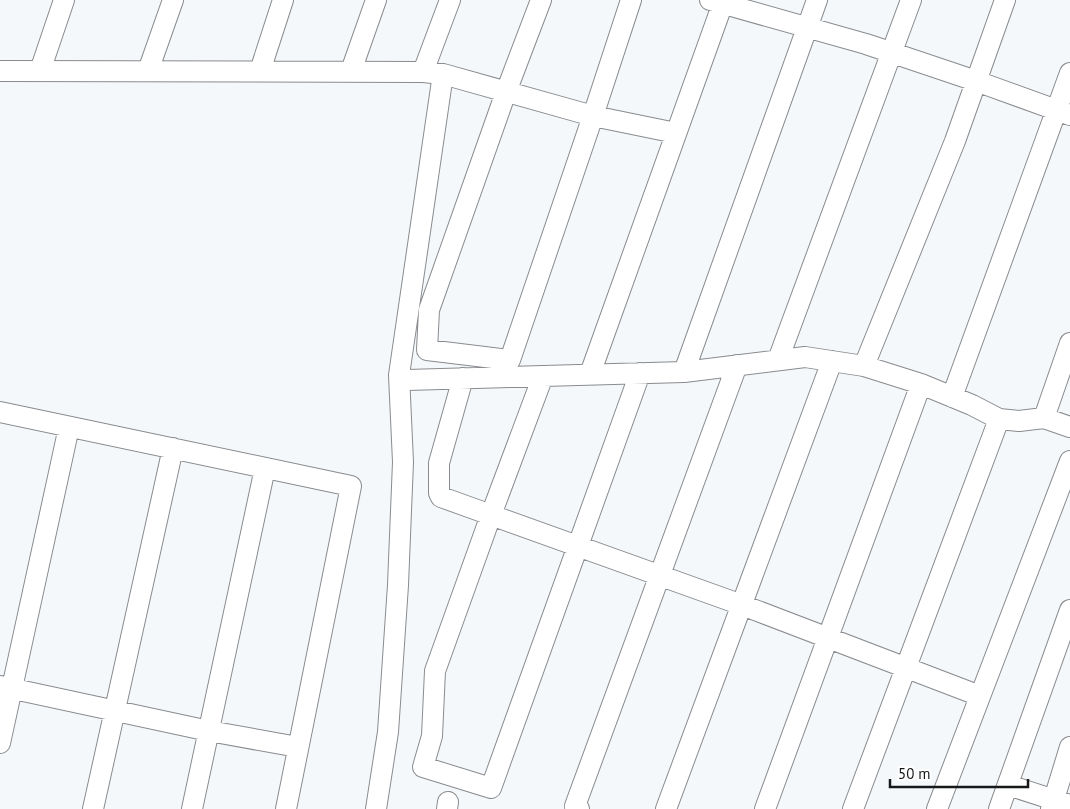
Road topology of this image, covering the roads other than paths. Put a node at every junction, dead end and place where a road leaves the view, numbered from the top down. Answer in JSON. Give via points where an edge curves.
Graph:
{"nodes":[{"id":1,"x":64,"y":0,"type":"edge"},
{"id":2,"x":173,"y":0,"type":"edge"},
{"id":3,"x":283,"y":0,"type":"edge"},
{"id":4,"x":376,"y":0,"type":"edge"},
{"id":5,"x":450,"y":0,"type":"edge"},
{"id":6,"x":541,"y":0,"type":"edge"},
{"id":7,"x":631,"y":0,"type":"edge"},
{"id":8,"x":817,"y":0,"type":"edge"},
{"id":9,"x":911,"y":0,"type":"edge"},
{"id":10,"x":1005,"y":0,"type":"edge"},
{"id":11,"x":719,"y":1,"type":"edge"},
{"id":12,"x":807,"y":27,"type":"junction"},
{"id":13,"x":891,"y":52,"type":"junction"},
{"id":14,"x":0,"y":71,"type":"edge"},
{"id":15,"x":40,"y":71,"type":"junction"},
{"id":16,"x":148,"y":71,"type":"junction"},
{"id":17,"x":260,"y":71,"type":"junction"},
{"id":18,"x":351,"y":71,"type":"junction"},
{"id":19,"x":423,"y":72,"type":"junction"},
{"id":20,"x":1070,"y":73,"type":"edge"},
{"id":21,"x":443,"y":74,"type":"junction"},
{"id":22,"x":976,"y":80,"type":"junction"},
{"id":23,"x":506,"y":92,"type":"junction"},
{"id":24,"x":1063,"y":113,"type":"edge"},
{"id":25,"x":594,"y":116,"type":"junction"},
{"id":26,"x":676,"y":133,"type":"junction"},
{"id":27,"x":1070,"y":344,"type":"edge"},
{"id":28,"x":778,"y":360,"type":"junction"},
{"id":29,"x":832,"y":361,"type":"junction"},
{"id":30,"x":737,"y":365,"type":"junction"},
{"id":31,"x":864,"y":366,"type":"junction"},
{"id":32,"x":684,"y":372,"type":"junction"},
{"id":33,"x":640,"y":373,"type":"junction"},
{"id":34,"x":590,"y":374,"type":"junction"},
{"id":35,"x":399,"y":376,"type":"junction"},
{"id":36,"x":543,"y":376,"type":"junction"},
{"id":37,"x":463,"y":378,"type":"junction"},
{"id":38,"x":922,"y":384,"type":"junction"},
{"id":39,"x":952,"y":397,"type":"junction"},
{"id":40,"x":0,"y":412,"type":"edge"},
{"id":41,"x":1044,"y":418,"type":"junction"},
{"id":42,"x":999,"y":419,"type":"junction"},
{"id":43,"x":69,"y":427,"type":"junction"},
{"id":44,"x":1070,"y":427,"type":"edge"},
{"id":45,"x":173,"y":448,"type":"junction"},
{"id":46,"x":1070,"y":461,"type":"edge"},
{"id":47,"x":265,"y":468,"type":"junction"},
{"id":48,"x":491,"y":515,"type":"junction"},
{"id":49,"x":578,"y":547,"type":"junction"},
{"id":50,"x":660,"y":575,"type":"junction"},
{"id":51,"x":742,"y":605,"type":"junction"},
{"id":52,"x":1070,"y":610,"type":"edge"},
{"id":53,"x":828,"y":638,"type":"junction"},
{"id":54,"x":906,"y":667,"type":"junction"},
{"id":55,"x":6,"y":688,"type":"edge"},
{"id":56,"x":980,"y":696,"type":"junction"},
{"id":57,"x":115,"y":712,"type":"junction"},
{"id":58,"x":208,"y":731,"type":"junction"},
{"id":59,"x":0,"y":743,"type":"edge"},
{"id":60,"x":298,"y":747,"type":"junction"},
{"id":61,"x":1070,"y":747,"type":"edge"},
{"id":62,"x":1008,"y":785,"type":"junction"},
{"id":63,"x":1058,"y":805,"type":"edge"},
{"id":64,"x":93,"y":809,"type":"edge"},
{"id":65,"x":192,"y":809,"type":"edge"},
{"id":66,"x":286,"y":809,"type":"edge"},
{"id":67,"x":376,"y":809,"type":"edge"},
{"id":68,"x":579,"y":809,"type":"edge"},
{"id":69,"x":666,"y":809,"type":"edge"},
{"id":70,"x":765,"y":809,"type":"edge"},
{"id":71,"x":853,"y":809,"type":"edge"},
{"id":72,"x":937,"y":809,"type":"edge"},
{"id":73,"x":999,"y":809,"type":"edge"}],
"edges":[{"from":1,"to":15,"type":"street"},
{"from":2,"to":16,"type":"street"},
{"from":3,"to":17,"type":"street"},
{"from":4,"to":18,"type":"street"},
{"from":5,"to":19,"type":"street"},
{"from":6,"to":23,"type":"street"},
{"from":7,"to":25,"type":"street"},
{"from":8,"to":12,"type":"street"},
{"from":9,"to":13,"type":"street"},
{"from":10,"to":22,"type":"street"},
{"from":11,"to":12,"type":"street"},
{"from":11,"to":26,"type":"street"},
{"from":12,"to":13,"type":"street"},
{"from":12,"to":32,"type":"street"},
{"from":13,"to":22,"type":"street"},
{"from":13,"to":28,"type":"street"},
{"from":14,"to":15,"type":"street"},
{"from":15,"to":16,"type":"street"},
{"from":16,"to":17,"type":"street"},
{"from":17,"to":18,"type":"street"},
{"from":18,"to":19,"type":"street"},
{"from":19,"to":21,"type":"street"},
{"from":20,"to":24,"type":"street"},
{"from":21,"to":23,"type":"street"},
{"from":21,"to":35,"type":"street"},
{"from":22,"to":24,"type":"street"},
{"from":22,"to":31,"type":"street","via":[[955,141]]},
{"from":23,"to":25,"type":"street"},
{"from":23,"to":25,"type":"street","via":[[429,310],[427,350],[510,360]]},
{"from":24,"to":39,"type":"street"},
{"from":25,"to":26,"type":"street"},
{"from":26,"to":34,"type":"street"},
{"from":27,"to":41,"type":"street"},
{"from":28,"to":29,"type":"street","via":[[805,357]]},
{"from":28,"to":30,"type":"street"},
{"from":29,"to":31,"type":"street"},
{"from":29,"to":51,"type":"street"},
{"from":30,"to":32,"type":"street"},
{"from":30,"to":50,"type":"street"},
{"from":31,"to":38,"type":"street"},
{"from":32,"to":33,"type":"street"},
{"from":33,"to":34,"type":"street"},
{"from":33,"to":49,"type":"street"},
{"from":34,"to":36,"type":"street"},
{"from":35,"to":37,"type":"street","via":[[407,380]]},
{"from":35,"to":67,"type":"street","via":[[403,462],[398,585],[388,732]]},
{"from":36,"to":37,"type":"street"},
{"from":36,"to":48,"type":"street"},
{"from":37,"to":48,"type":"street","via":[[439,463],[439,493]]},
{"from":38,"to":39,"type":"street"},
{"from":38,"to":53,"type":"street"},
{"from":39,"to":42,"type":"street"},
{"from":40,"to":43,"type":"street"},
{"from":41,"to":42,"type":"street"},
{"from":41,"to":44,"type":"street"},
{"from":42,"to":54,"type":"street"},
{"from":43,"to":45,"type":"street"},
{"from":43,"to":55,"type":"street"},
{"from":45,"to":47,"type":"street"},
{"from":45,"to":57,"type":"street"},
{"from":46,"to":56,"type":"street"},
{"from":47,"to":58,"type":"street"},
{"from":47,"to":60,"type":"street","via":[[351,486]]},
{"from":48,"to":49,"type":"street"},
{"from":48,"to":49,"type":"street","via":[[435,671],[432,736],[423,767],[491,788]]},
{"from":49,"to":50,"type":"street"},
{"from":50,"to":51,"type":"street"},
{"from":50,"to":68,"type":"street","via":[[575,806]]},
{"from":51,"to":53,"type":"street"},
{"from":51,"to":69,"type":"street"},
{"from":52,"to":62,"type":"street"},
{"from":53,"to":54,"type":"street"},
{"from":53,"to":70,"type":"street"},
{"from":54,"to":56,"type":"street"},
{"from":54,"to":71,"type":"street"},
{"from":55,"to":57,"type":"street"},
{"from":55,"to":59,"type":"street"},
{"from":56,"to":72,"type":"street"},
{"from":57,"to":58,"type":"street"},
{"from":57,"to":64,"type":"street"},
{"from":58,"to":60,"type":"street"},
{"from":58,"to":65,"type":"street"},
{"from":60,"to":66,"type":"street"},
{"from":61,"to":63,"type":"street"},
{"from":62,"to":63,"type":"street"},
{"from":62,"to":73,"type":"street"}]}
